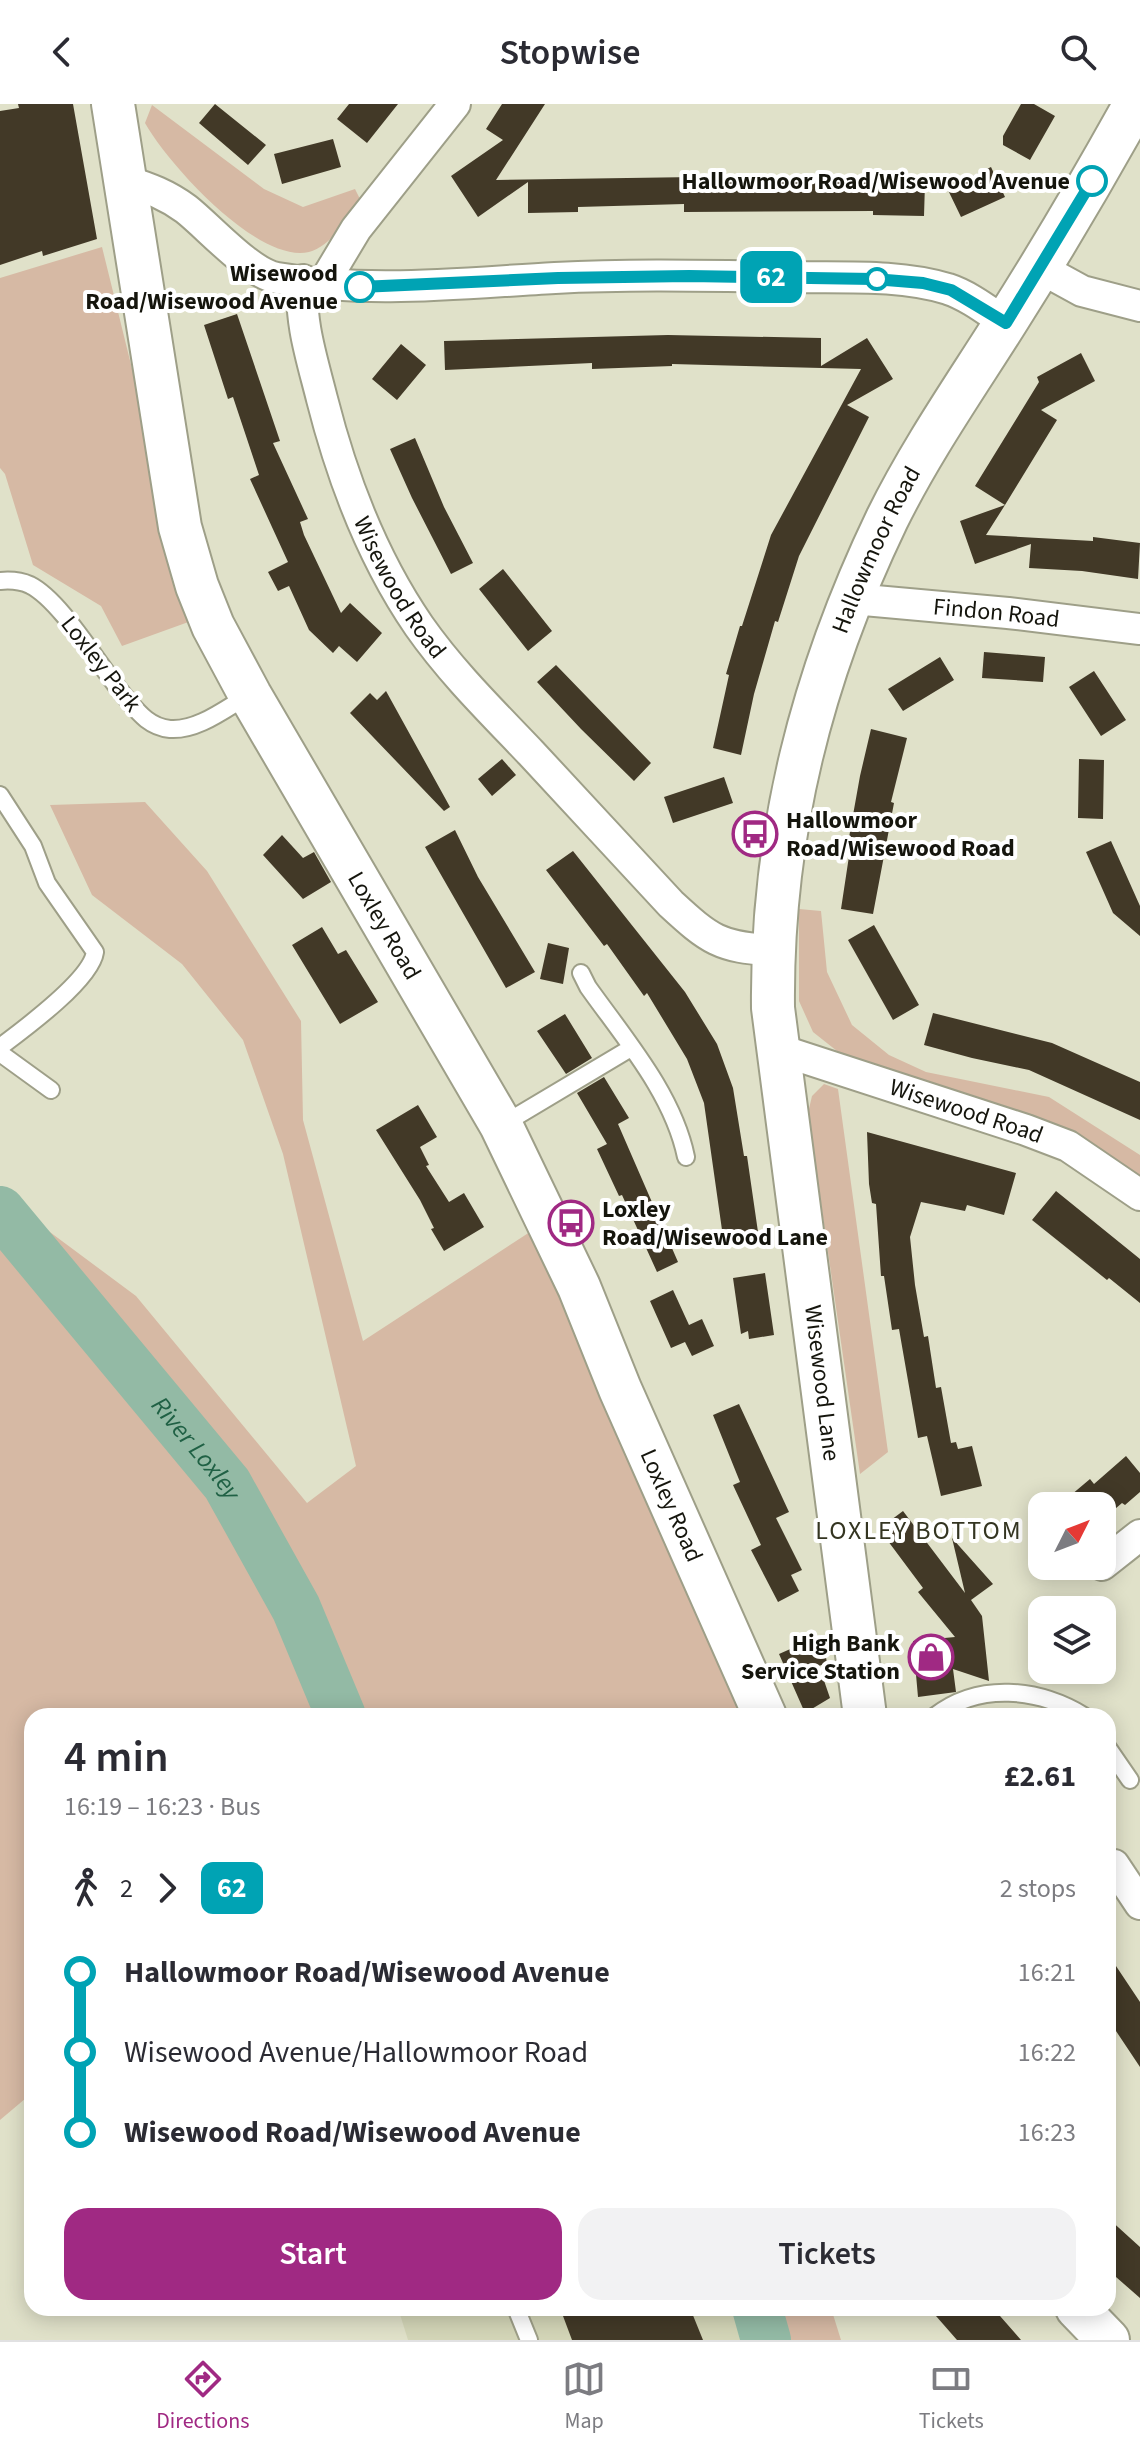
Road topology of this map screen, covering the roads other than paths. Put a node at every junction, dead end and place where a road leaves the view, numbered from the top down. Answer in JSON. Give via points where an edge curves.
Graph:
{"nodes":[{"id":1,"x":113,"y":104,"type":"edge"},
{"id":2,"x":455,"y":104,"type":"edge"},
{"id":3,"x":1135,"y":104,"type":"edge"},
{"id":4,"x":126,"y":181,"type":"junction"},
{"id":5,"x":1040,"y":268,"type":"junction"},
{"id":6,"x":313,"y":282,"type":"junction"},
{"id":7,"x":1140,"y":306,"type":"edge"},
{"id":8,"x":1006,"y":323,"type":"junction"},
{"id":9,"x":0,"y":581,"type":"edge"},
{"id":10,"x":853,"y":599,"type":"junction"},
{"id":11,"x":1140,"y":629,"type":"edge"},
{"id":12,"x":250,"y":695,"type":"junction"},
{"id":13,"x":0,"y":795,"type":"edge"},
{"id":14,"x":773,"y":950,"type":"junction"},
{"id":15,"x":581,"y":973,"type":"dead end"},
{"id":16,"x":631,"y":1048,"type":"junction"},
{"id":17,"x":0,"y":1050,"type":"edge"},
{"id":18,"x":780,"y":1050,"type":"junction"},
{"id":19,"x":51,"y":1090,"type":"dead end"},
{"id":20,"x":501,"y":1125,"type":"junction"},
{"id":21,"x":686,"y":1157,"type":"dead end"},
{"id":22,"x":1140,"y":1195,"type":"edge"},
{"id":23,"x":1140,"y":1535,"type":"edge"},
{"id":24,"x":1116,"y":1552,"type":"edge"},
{"id":25,"x":761,"y":1708,"type":"edge"},
{"id":26,"x":864,"y":1708,"type":"edge"},
{"id":27,"x":950,"y":1708,"type":"edge"},
{"id":28,"x":1071,"y":1708,"type":"edge"},
{"id":29,"x":1116,"y":1760,"type":"edge"},
{"id":30,"x":1130,"y":1780,"type":"dead end"},
{"id":31,"x":1116,"y":1868,"type":"edge"},
{"id":32,"x":1140,"y":1904,"type":"edge"},
{"id":33,"x":519,"y":2316,"type":"edge"},
{"id":34,"x":1085,"y":2316,"type":"edge"},
{"id":35,"x":529,"y":2340,"type":"edge"},
{"id":36,"x":1108,"y":2340,"type":"edge"}],
"edges":[{"from":1,"to":4,"type":"main road","name":"Loxley Road"},
{"from":2,"to":6,"type":"street"},
{"from":3,"to":5,"type":"main road","name":"Hallowmoor Road"},
{"from":4,"to":6,"type":"street","via":[[157,190],[188,210],[273,278]]},
{"from":4,"to":12,"type":"main road","name":"Loxley Road","via":[[180,527],[213,626]]},
{"from":5,"to":7,"type":"street","via":[[1082,291]]},
{"from":5,"to":8,"type":"main road","name":"Hallowmoor Road"},
{"from":6,"to":8,"type":"street","via":[[360,287],[558,278],[874,279],[951,290]]},
{"from":6,"to":14,"type":"street","name":"Wisewood Road","via":[[301,304],[334,446],[387,571],[419,625],[457,676],[671,904],[707,936],[743,949]]},
{"from":8,"to":10,"type":"main road","name":"Hallowmoor Road","via":[[930,441],[888,518]]},
{"from":9,"to":12,"type":"lane","name":"Loxley Park","via":[[29,584],[51,600],[146,721],[170,729],[200,723]]},
{"from":10,"to":11,"type":"street","name":"Findon Road"},
{"from":10,"to":14,"type":"main road","name":"Hallowmoor Road","via":[[811,712],[786,820]]},
{"from":12,"to":20,"type":"main road","name":"Loxley Road"},
{"from":13,"to":17,"type":"lane","via":[[33,846],[47,883],[95,952],[94,963],[74,984]]},
{"from":14,"to":18,"type":"main road","name":"Hallowmoor Road","via":[[773,1008]]},
{"from":15,"to":16,"type":"lane"},
{"from":16,"to":20,"type":"lane"},
{"from":16,"to":21,"type":"lane","via":[[671,1110]]},
{"from":17,"to":19,"type":"lane"},
{"from":18,"to":22,"type":"street","name":"Wisewood Road","via":[[1068,1146]]},
{"from":18,"to":26,"type":"main road","name":"Wisewood Lane"},
{"from":20,"to":25,"type":"main road","name":"Loxley Road","via":[[579,1287]]},
{"from":23,"to":24,"type":"street"},
{"from":27,"to":28,"type":"lane","via":[[973,1696],[1011,1691]]},
{"from":29,"to":30,"type":"lane"},
{"from":31,"to":32,"type":"street"},
{"from":33,"to":35,"type":"lane"},
{"from":34,"to":36,"type":"main road"}]}
